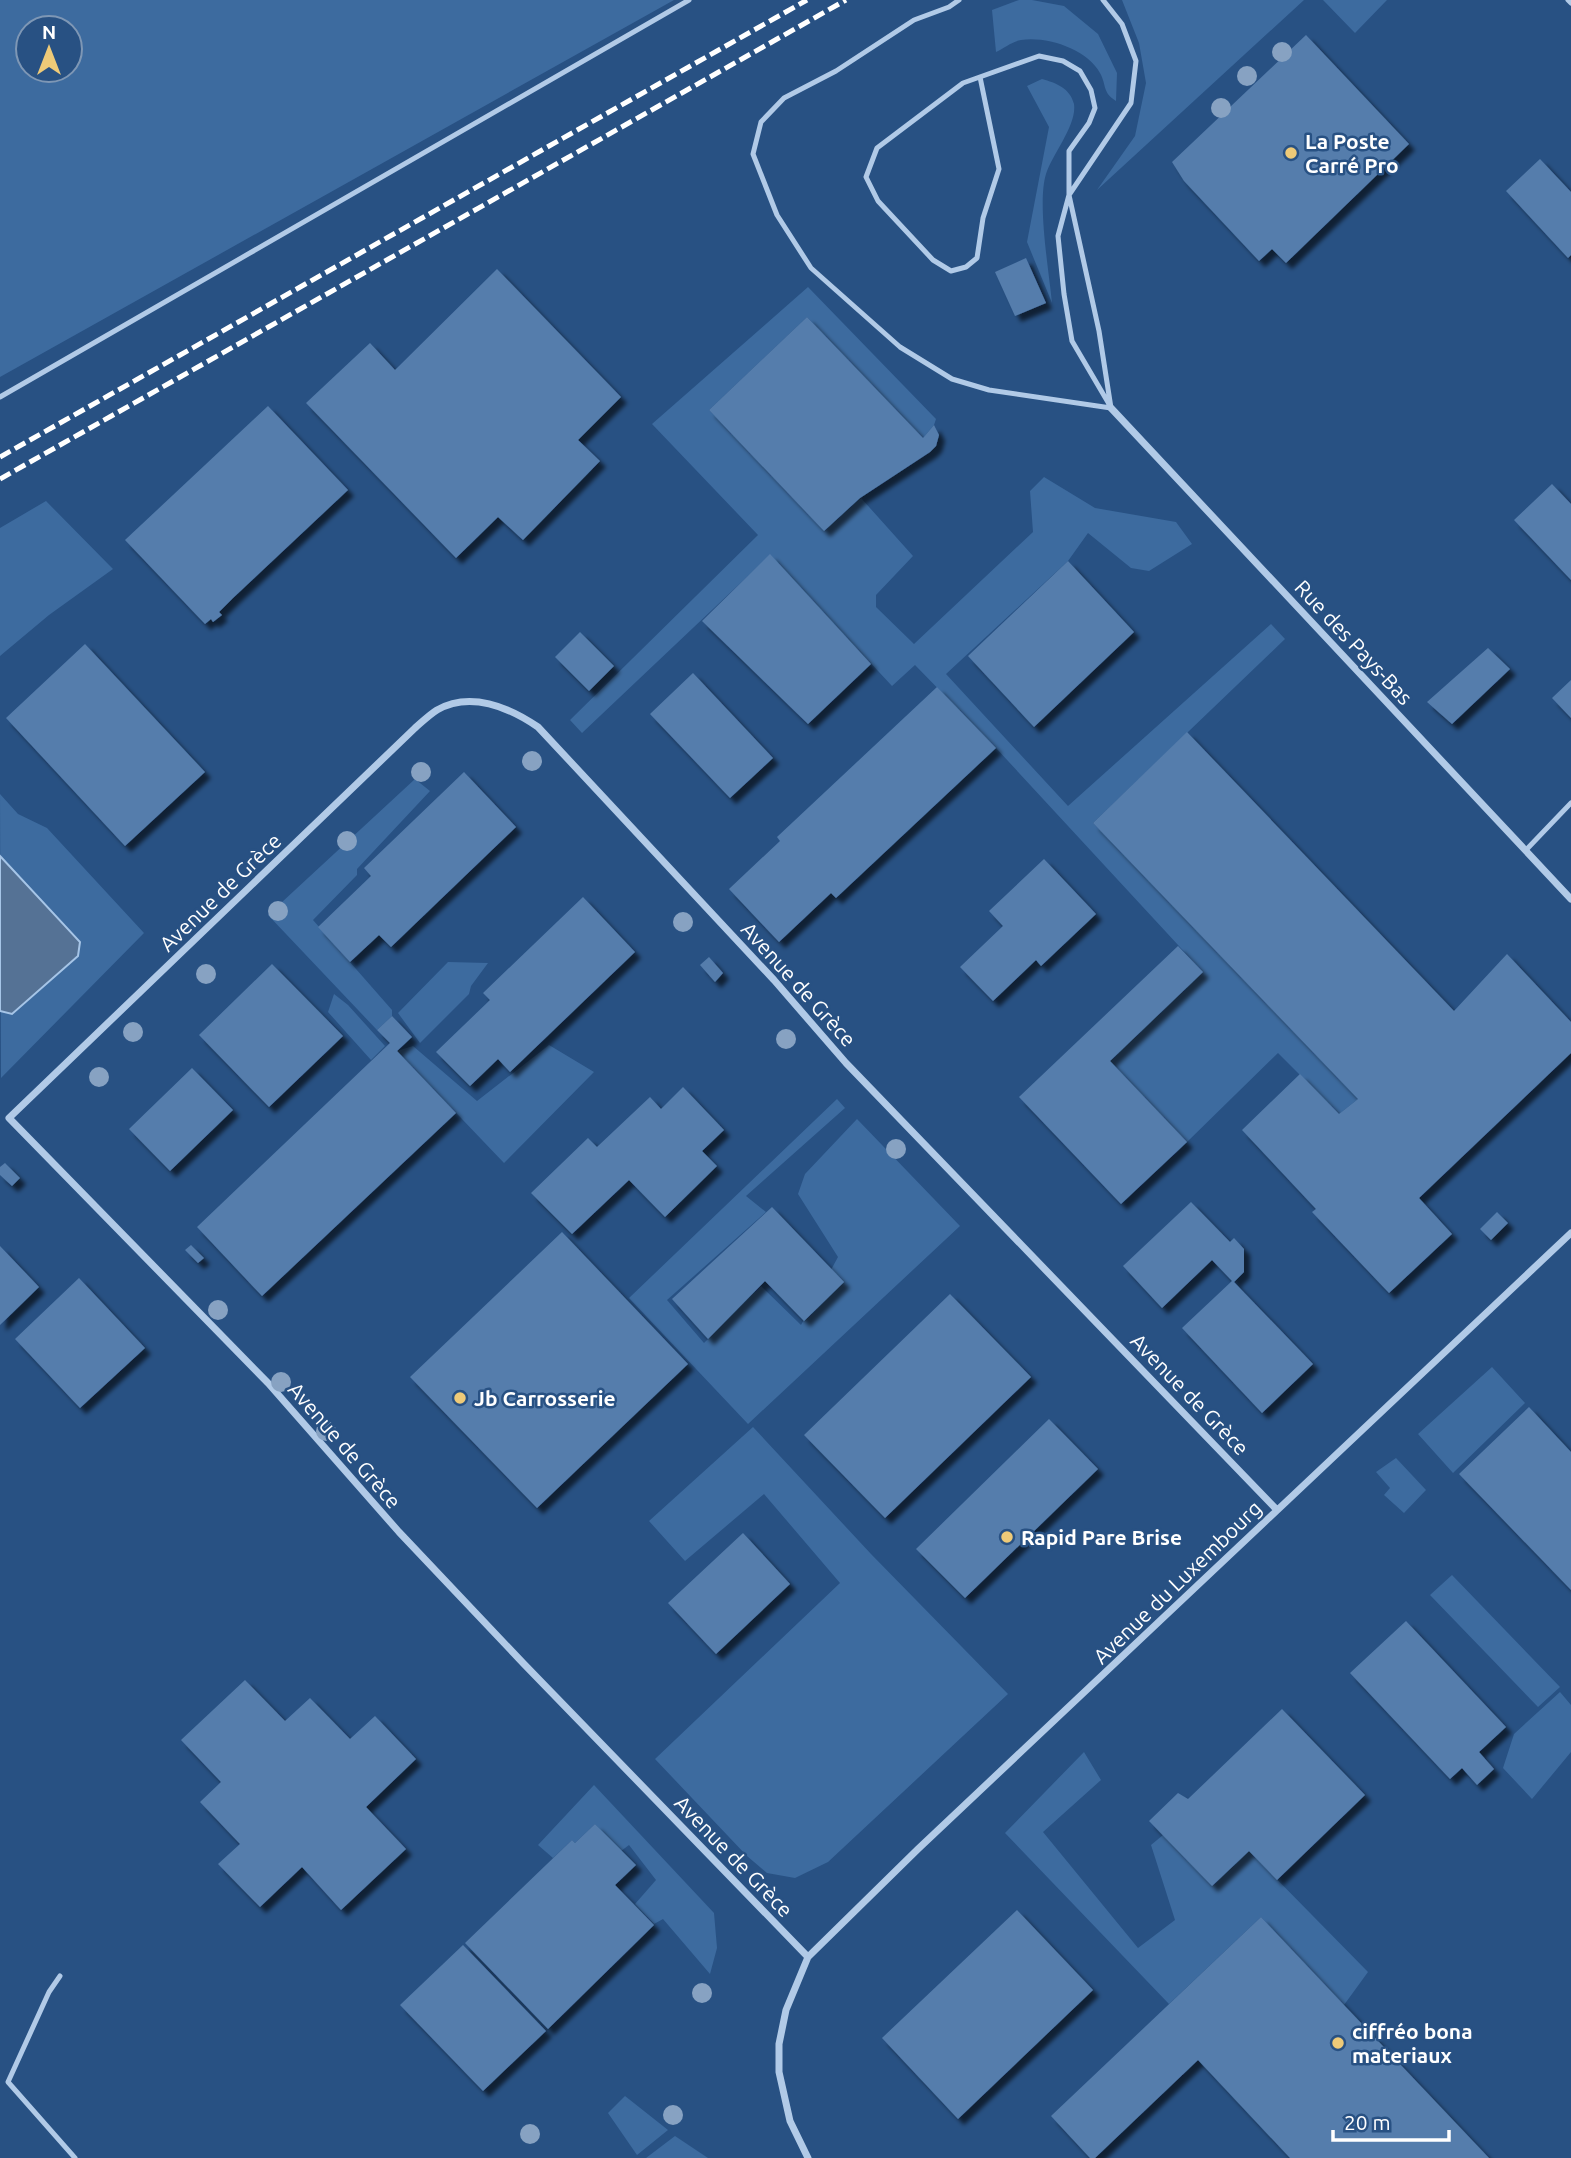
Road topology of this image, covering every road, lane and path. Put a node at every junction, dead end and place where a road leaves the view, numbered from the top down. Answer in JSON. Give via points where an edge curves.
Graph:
{"nodes":[{"id":1,"x":688,"y":0,"type":"edge"},
{"id":2,"x":959,"y":0,"type":"edge"},
{"id":3,"x":1103,"y":0,"type":"edge"},
{"id":4,"x":980,"y":77,"type":"junction"},
{"id":5,"x":1069,"y":195,"type":"junction"},
{"id":6,"x":0,"y":397,"type":"edge"},
{"id":7,"x":1111,"y":408,"type":"junction"},
{"id":8,"x":1571,"y":803,"type":"edge"},
{"id":9,"x":1526,"y":850,"type":"junction"},
{"id":10,"x":1571,"y":899,"type":"edge"},
{"id":11,"x":1571,"y":1233,"type":"edge"},
{"id":12,"x":1277,"y":1510,"type":"junction"},
{"id":13,"x":808,"y":1957,"type":"junction"},
{"id":14,"x":60,"y":1976,"type":"dead end"},
{"id":15,"x":75,"y":2158,"type":"edge"},
{"id":16,"x":808,"y":2158,"type":"edge"}],
"edges":[{"from":1,"to":6,"type":"lane"},
{"from":2,"to":7,"type":"lane","via":[[914,20],[836,71],[784,97],[761,122],[753,154],[777,215],[811,268],[900,347],[952,379],[989,390]]},
{"from":3,"to":5,"type":"lane","via":[[1122,23],[1136,61],[1131,103]]},
{"from":4,"to":4,"type":"lane","via":[[999,169],[983,218],[977,258],[951,271],[933,260],[878,201],[866,177],[877,148],[963,83]]},
{"from":4,"to":5,"type":"lane","via":[[1039,56],[1063,61],[1080,71],[1095,108],[1069,151]]},
{"from":5,"to":7,"type":"lane"},
{"from":5,"to":7,"type":"lane","via":[[1058,236],[1072,341]]},
{"from":7,"to":9,"type":"street","name":"Rue des Pays-Bas"},
{"from":8,"to":9,"type":"lane"},
{"from":9,"to":10,"type":"street","name":"Rue des Pays-Bas"},
{"from":11,"to":12,"type":"street","name":"Avenue du Luxembourg"},
{"from":12,"to":13,"type":"street","name":"Avenue du Luxembourg"},
{"from":12,"to":13,"type":"street","name":"Avenue de Grèce","via":[[846,1063],[538,727],[497,705],[473,702],[437,711],[415,728],[9,1118],[268,1383],[523,1664]]},
{"from":13,"to":16,"type":"street","via":[[786,2010],[779,2044],[779,2072],[790,2121]]},
{"from":14,"to":15,"type":"lane","via":[[8,2082]]}]}
